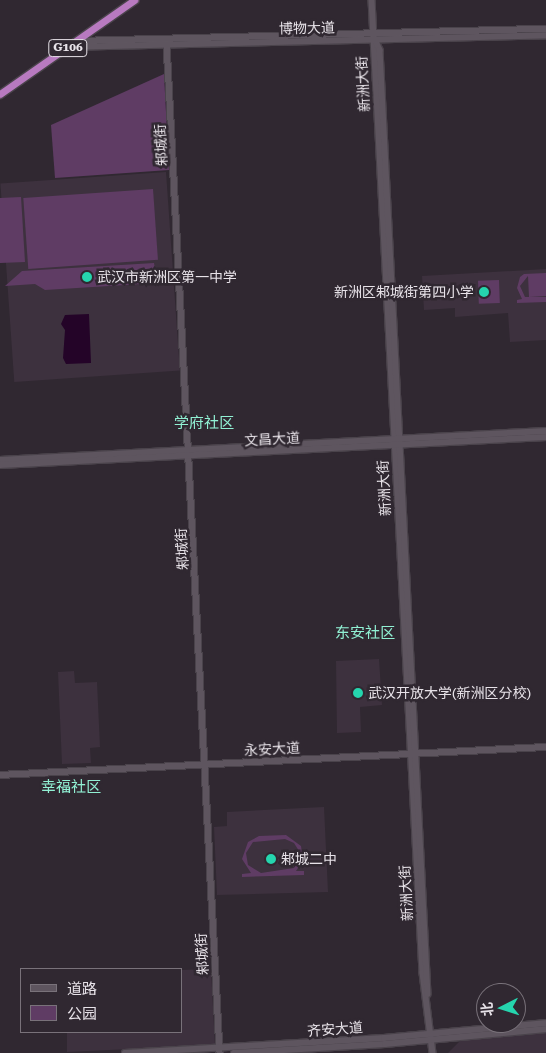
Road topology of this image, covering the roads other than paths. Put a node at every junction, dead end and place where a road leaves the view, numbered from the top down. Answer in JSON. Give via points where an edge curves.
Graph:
{"nodes":[{"id":1,"x":134,"y":0,"type":"edge"},
{"id":2,"x":372,"y":0,"type":"edge"},
{"id":3,"x":546,"y":29,"type":"edge"},
{"id":4,"x":546,"y":35,"type":"edge"},
{"id":5,"x":375,"y":36,"type":"junction"},
{"id":6,"x":78,"y":41,"type":"junction"},
{"id":7,"x":167,"y":44,"type":"junction"},
{"id":8,"x":70,"y":47,"type":"junction"},
{"id":9,"x":0,"y":94,"type":"edge"},
{"id":10,"x":546,"y":431,"type":"edge"},
{"id":11,"x":546,"y":437,"type":"edge"},
{"id":12,"x":398,"y":442,"type":"junction"},
{"id":13,"x":190,"y":453,"type":"junction"},
{"id":14,"x":0,"y":460,"type":"edge"},
{"id":15,"x":0,"y":466,"type":"edge"},
{"id":16,"x":546,"y":748,"type":"edge"},
{"id":17,"x":411,"y":754,"type":"junction"},
{"id":18,"x":418,"y":754,"type":"junction"},
{"id":19,"x":206,"y":764,"type":"junction"},
{"id":20,"x":0,"y":775,"type":"edge"},
{"id":21,"x":428,"y":1003,"type":"junction"},
{"id":22,"x":546,"y":1023,"type":"edge"},
{"id":23,"x":546,"y":1029,"type":"edge"},
{"id":24,"x":431,"y":1038,"type":"junction"},
{"id":25,"x":220,"y":1050,"type":"edge"},
{"id":26,"x":125,"y":1053,"type":"edge"},
{"id":27,"x":234,"y":1053,"type":"edge"},
{"id":28,"x":433,"y":1053,"type":"edge"}],
"edges":[{"from":1,"to":6,"type":"highway","number":"G106"},
{"from":2,"to":5,"type":"main road","name":"新洲大街"},
{"from":3,"to":5,"type":"main road","name":"博物大道"},
{"from":4,"to":5,"type":"main road","name":"博物大道"},
{"from":5,"to":6,"type":"main road","name":"博物大道"},
{"from":5,"to":7,"type":"main road","name":"博物大道"},
{"from":5,"to":12,"type":"main road","name":"新洲大街","via":[[380,50]]},
{"from":6,"to":8,"type":"highway","number":"G106"},
{"from":7,"to":8,"type":"main road","name":"博物大道"},
{"from":7,"to":13,"type":"main road","name":"邾城街"},
{"from":8,"to":9,"type":"highway","number":"G106"},
{"from":10,"to":12,"type":"main road","name":"文昌大道"},
{"from":11,"to":12,"type":"main road","name":"文昌大道"},
{"from":12,"to":13,"type":"main road","name":"文昌大道"},
{"from":12,"to":17,"type":"main road","name":"新洲大街"},
{"from":12,"to":18,"type":"main road","name":"新洲大街"},
{"from":13,"to":14,"type":"main road","name":"文昌大道"},
{"from":13,"to":15,"type":"main road","name":"文昌大道"},
{"from":13,"to":19,"type":"main road","name":"邾城街"},
{"from":16,"to":18,"type":"main road","name":"永安大道"},
{"from":17,"to":18,"type":"main road","name":"永安大道"},
{"from":17,"to":19,"type":"main road","name":"永安大道"},
{"from":17,"to":21,"type":"main road","name":"新洲大街","via":[[423,973]]},
{"from":18,"to":21,"type":"main road","name":"新洲大街","via":[[430,973]]},
{"from":19,"to":20,"type":"main road","name":"永安大道"},
{"from":19,"to":25,"type":"main road","name":"邾城街"},
{"from":21,"to":24,"type":"main road","name":"新洲大街"},
{"from":22,"to":24,"type":"main road","name":"齐安大道"},
{"from":23,"to":24,"type":"main road","name":"齐安大道"},
{"from":24,"to":25,"type":"main road","name":"齐安大道"},
{"from":24,"to":27,"type":"main road","name":"齐安大道"},
{"from":24,"to":28,"type":"main road","name":"新洲大街"},
{"from":25,"to":26,"type":"main road","name":"齐安大道"}]}
